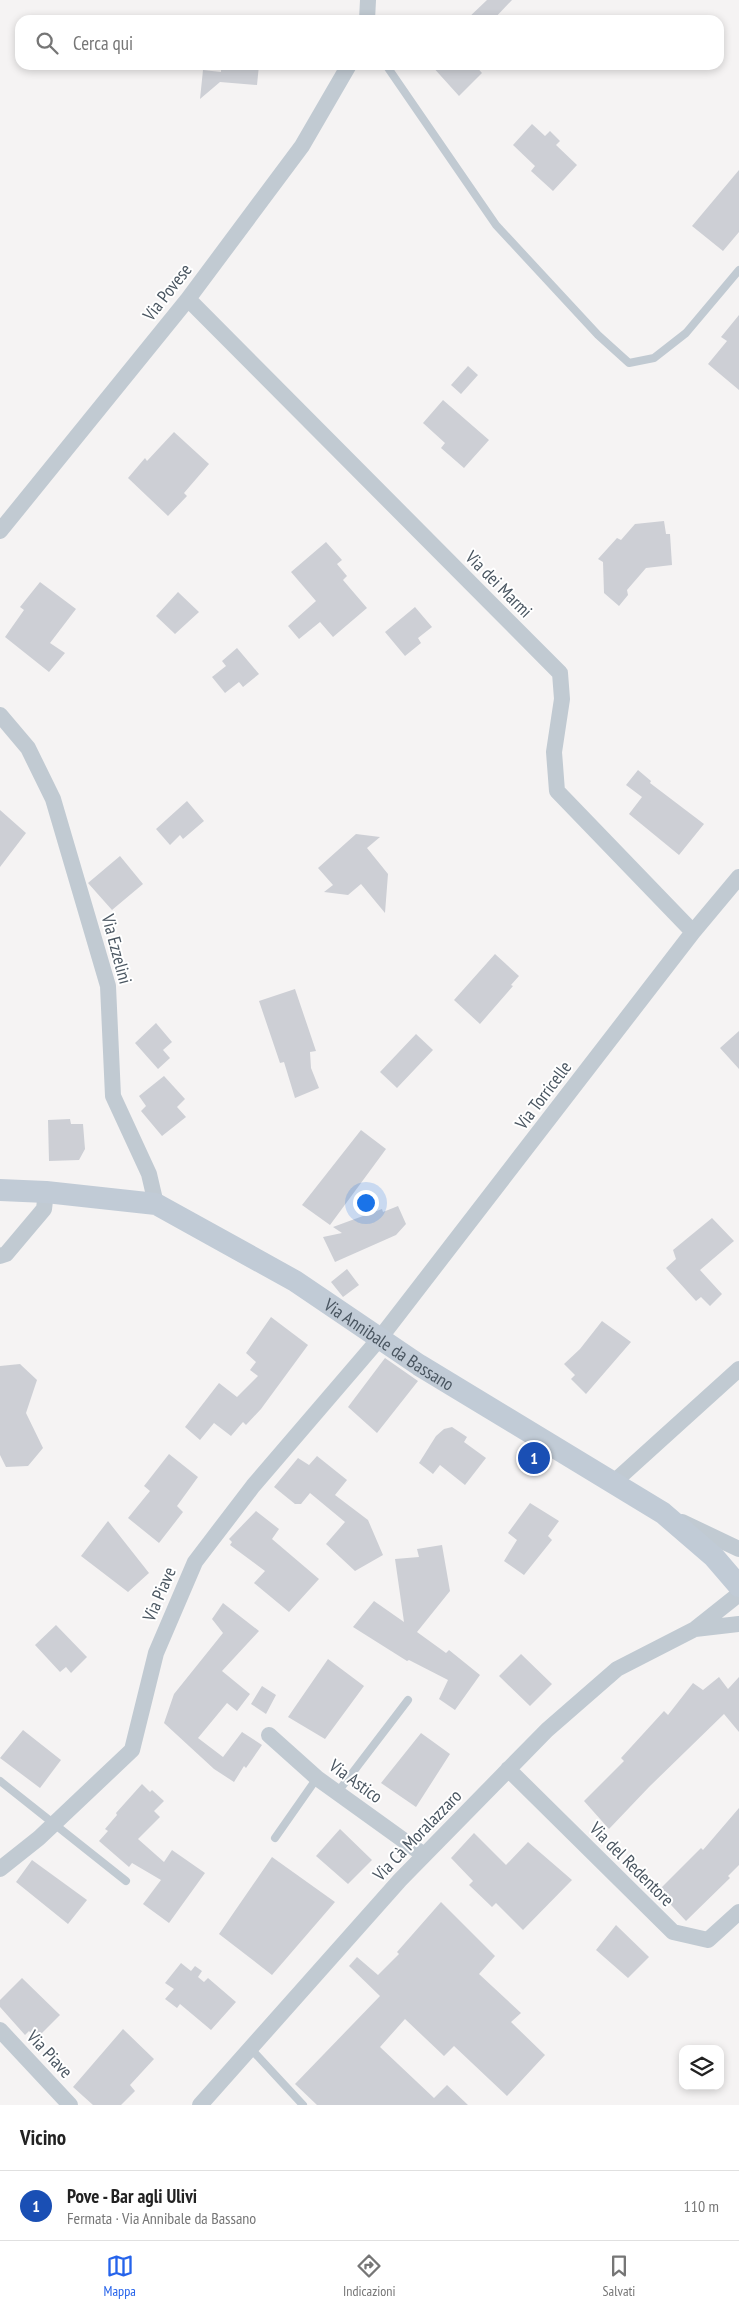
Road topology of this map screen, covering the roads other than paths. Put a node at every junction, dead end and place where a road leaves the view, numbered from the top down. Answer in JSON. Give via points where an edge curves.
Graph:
{"nodes":[{"id":1,"x":368,"y":0,"type":"edge"},
{"id":2,"x":367,"y":15,"type":"edge"},
{"id":3,"x":346,"y":70,"type":"edge"},
{"id":4,"x":389,"y":70,"type":"edge"},
{"id":5,"x":739,"y":270,"type":"edge"},
{"id":6,"x":188,"y":299,"type":"junction"},
{"id":7,"x":0,"y":531,"type":"edge"},
{"id":8,"x":0,"y":715,"type":"edge"},
{"id":9,"x":739,"y":877,"type":"edge"},
{"id":10,"x":694,"y":932,"type":"junction"},
{"id":11,"x":0,"y":1190,"type":"edge"},
{"id":12,"x":46,"y":1192,"type":"junction"},
{"id":13,"x":156,"y":1204,"type":"junction"},
{"id":14,"x":0,"y":1256,"type":"edge"},
{"id":15,"x":380,"y":1338,"type":"junction"},
{"id":16,"x":739,"y":1369,"type":"edge"},
{"id":17,"x":614,"y":1482,"type":"junction"},
{"id":18,"x":663,"y":1513,"type":"junction"},
{"id":19,"x":739,"y":1549,"type":"edge"},
{"id":20,"x":739,"y":1586,"type":"edge"},
{"id":21,"x":739,"y":1594,"type":"edge"},
{"id":22,"x":739,"y":1624,"type":"edge"},
{"id":23,"x":695,"y":1629,"type":"junction"},
{"id":24,"x":408,"y":1700,"type":"dead end"},
{"id":25,"x":269,"y":1735,"type":"dead end"},
{"id":26,"x":508,"y":1769,"type":"junction"},
{"id":27,"x":317,"y":1778,"type":"junction"},
{"id":28,"x":0,"y":1781,"type":"edge"},
{"id":29,"x":337,"y":1793,"type":"junction"},
{"id":30,"x":54,"y":1824,"type":"junction"},
{"id":31,"x":275,"y":1838,"type":"dead end"},
{"id":32,"x":424,"y":1855,"type":"junction"},
{"id":33,"x":0,"y":1869,"type":"edge"},
{"id":34,"x":126,"y":1881,"type":"dead end"},
{"id":35,"x":739,"y":1912,"type":"edge"},
{"id":36,"x":0,"y":2030,"type":"edge"},
{"id":37,"x":251,"y":2049,"type":"junction"},
{"id":38,"x":70,"y":2105,"type":"edge"},
{"id":39,"x":200,"y":2105,"type":"edge"},
{"id":40,"x":303,"y":2105,"type":"edge"}],
"edges":[{"from":1,"to":2,"type":"street"},
{"from":3,"to":6,"type":"street","name":"Via Povese","via":[[302,146]]},
{"from":4,"to":5,"type":"lane","via":[[496,225],[598,335],[630,363],[654,358],[686,333]]},
{"from":6,"to":7,"type":"street","name":"Via Povese"},
{"from":6,"to":10,"type":"street","name":"Via dei Marmi","via":[[560,673],[562,698],[554,752],[557,791]]},
{"from":8,"to":13,"type":"street","name":"Via Ezzelini","via":[[28,748],[53,799],[108,986],[113,1096],[149,1174]]},
{"from":9,"to":10,"type":"street","name":"Via Torricelle"},
{"from":10,"to":15,"type":"street","name":"Via Torricelle"},
{"from":11,"to":12,"type":"street","name":"Via Annibale da Bassano"},
{"from":12,"to":13,"type":"street","name":"Via Annibale da Bassano"},
{"from":12,"to":14,"type":"street","via":[[44,1209],[36,1221],[6,1254]]},
{"from":13,"to":15,"type":"street","name":"Via Annibale da Bassano","via":[[295,1281]]},
{"from":15,"to":17,"type":"street","name":"Via Annibale da Bassano"},
{"from":15,"to":30,"type":"street","name":"Via Piave","via":[[253,1486],[195,1562],[156,1653],[132,1750]]},
{"from":16,"to":17,"type":"street"},
{"from":17,"to":18,"type":"street","name":"Via Annibale da Bassano"},
{"from":18,"to":19,"type":"street"},
{"from":18,"to":20,"type":"street","name":"Via Annibale da Bassano","via":[[714,1557]]},
{"from":21,"to":23,"type":"street","name":"Via Cà Moralazzaro"},
{"from":22,"to":23,"type":"street","name":"Via Cà Moralazzaro"},
{"from":23,"to":26,"type":"street","name":"Via Cà Moralazzaro","via":[[617,1669]]},
{"from":24,"to":29,"type":"lane"},
{"from":25,"to":27,"type":"street","name":"Via Astico"},
{"from":26,"to":32,"type":"street","name":"Via Cà Moralazzaro"},
{"from":26,"to":35,"type":"street","name":"Via del Redentore","via":[[673,1932],[708,1940]]},
{"from":27,"to":29,"type":"street","name":"Via Astico"},
{"from":27,"to":31,"type":"lane"},
{"from":28,"to":30,"type":"lane"},
{"from":29,"to":32,"type":"street","name":"Via Astico"},
{"from":30,"to":33,"type":"street","name":"Via Piave"},
{"from":30,"to":34,"type":"lane"},
{"from":32,"to":37,"type":"street","name":"Via Cà Moralazzaro"},
{"from":36,"to":38,"type":"street","name":"Via Piave"},
{"from":37,"to":39,"type":"street","name":"Via Cà Moralazzaro"},
{"from":37,"to":40,"type":"lane"}]}
